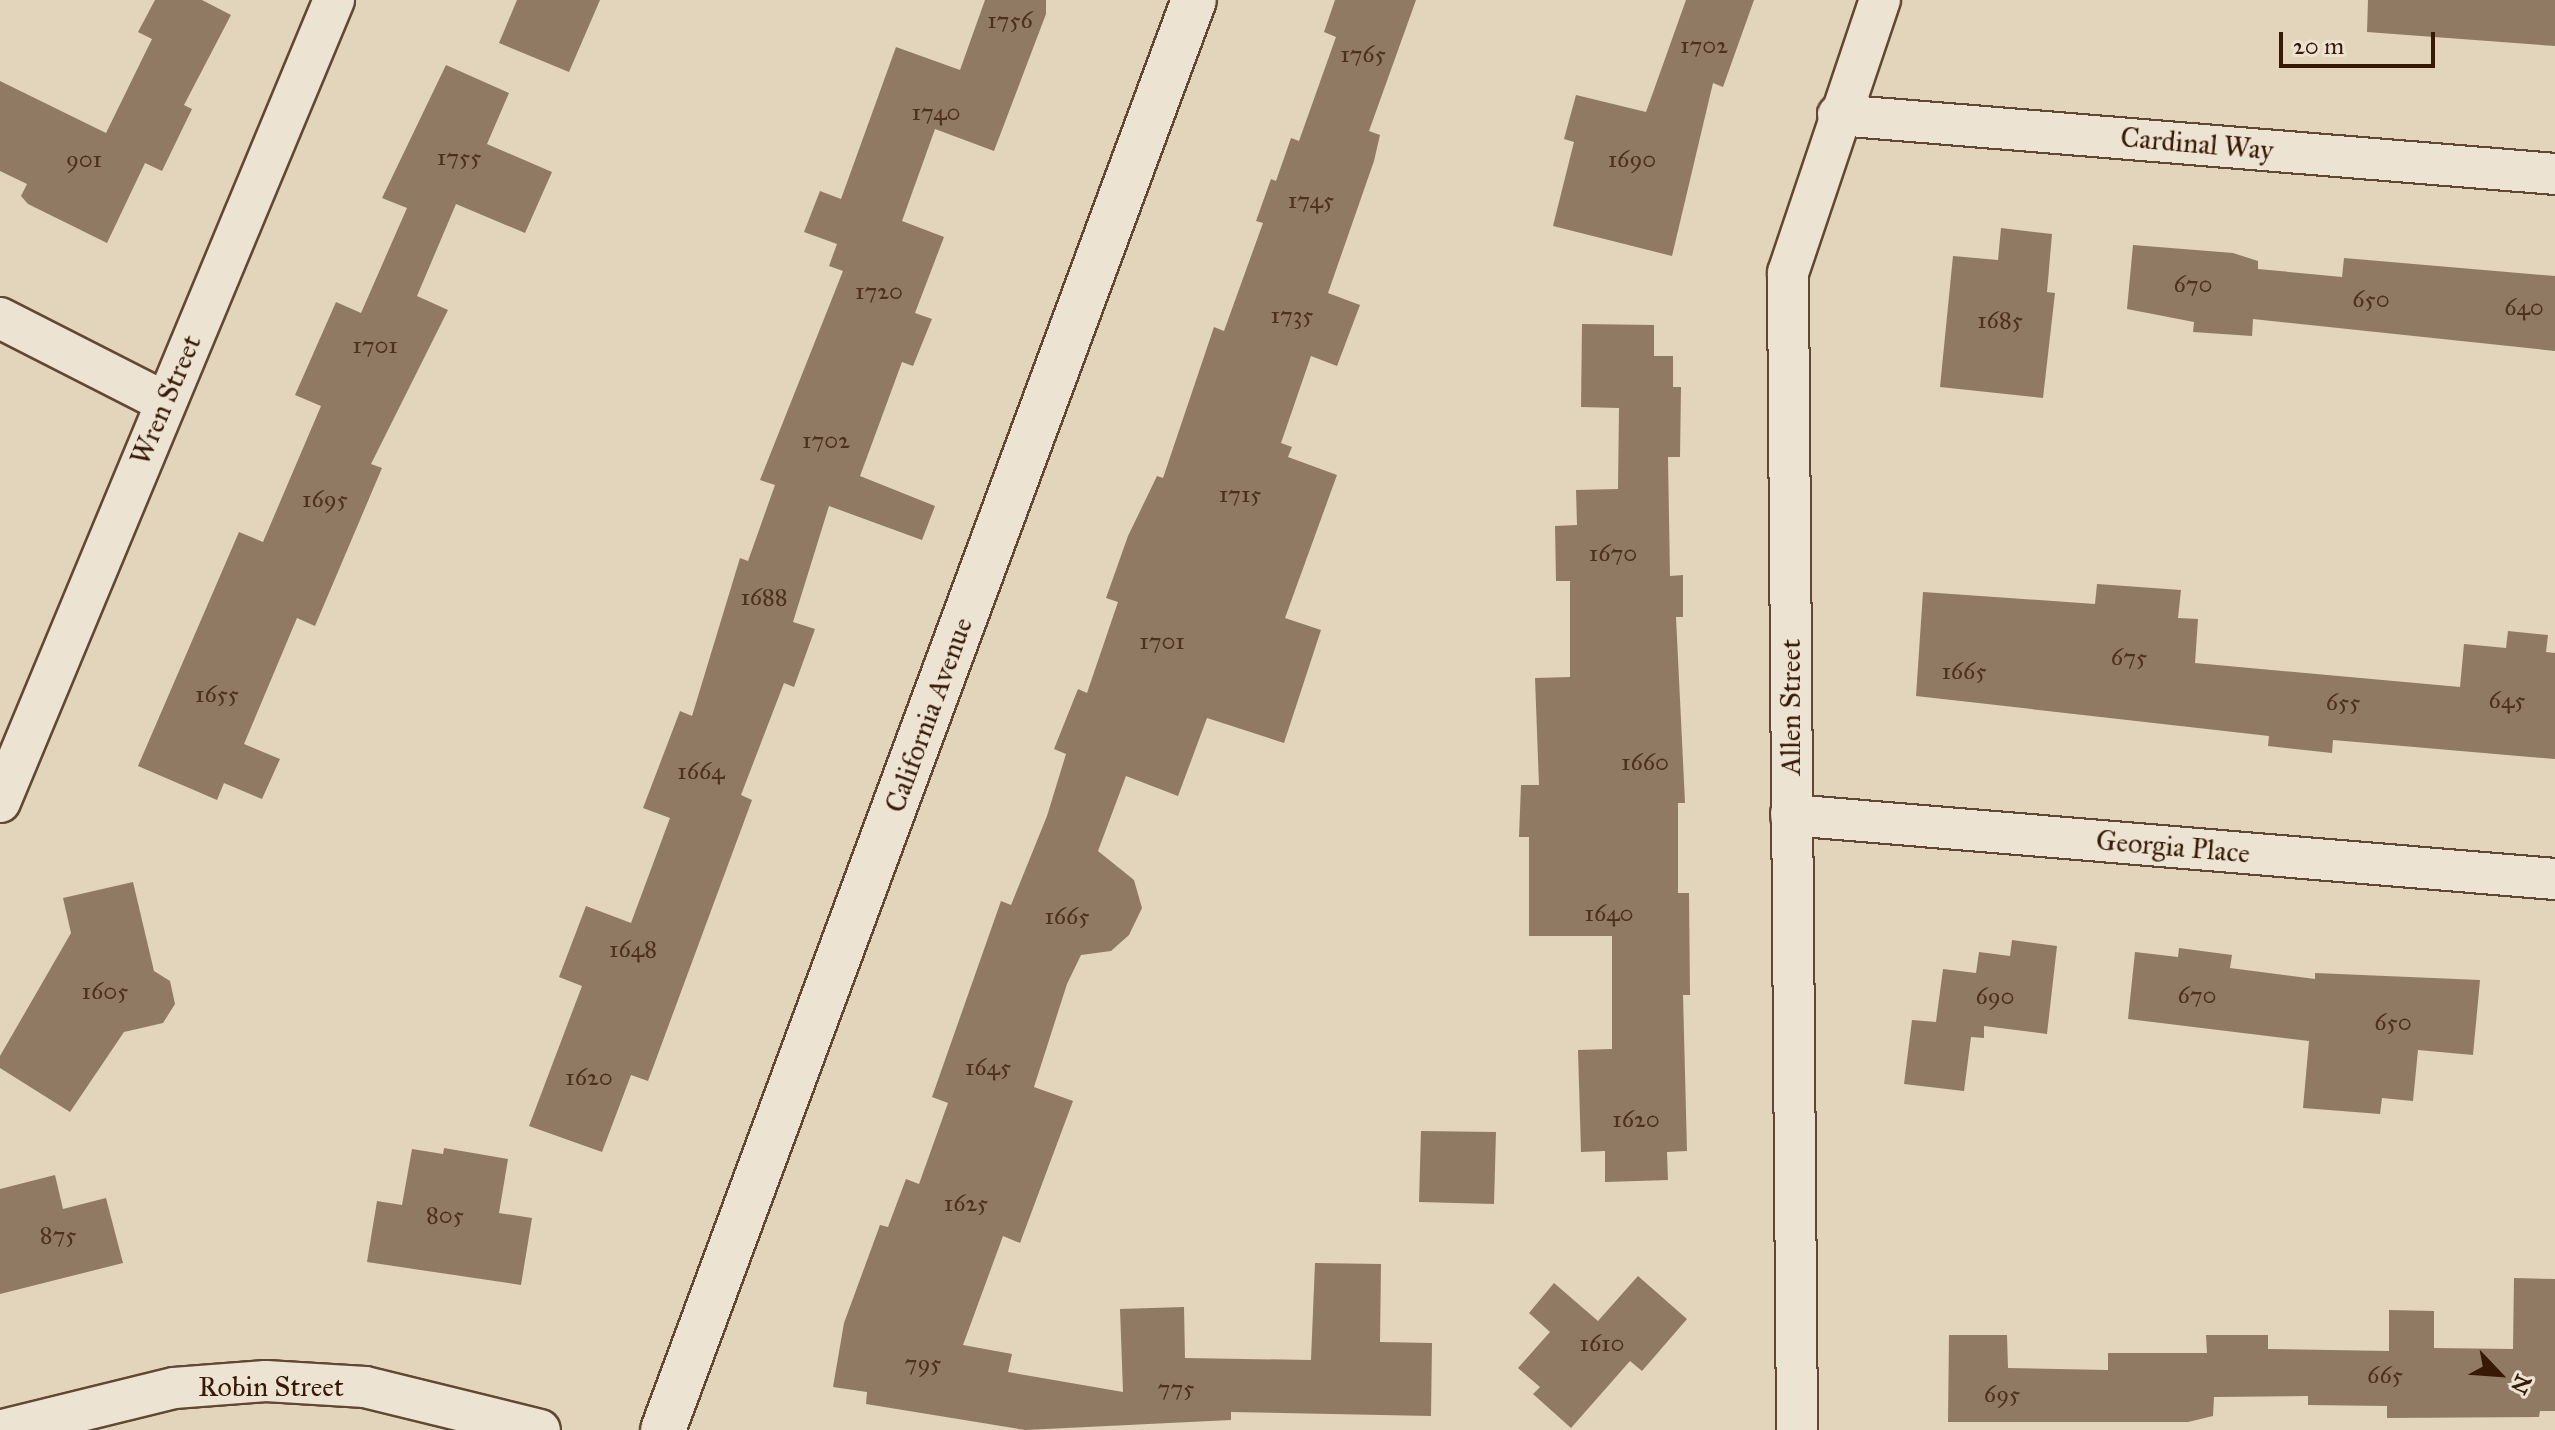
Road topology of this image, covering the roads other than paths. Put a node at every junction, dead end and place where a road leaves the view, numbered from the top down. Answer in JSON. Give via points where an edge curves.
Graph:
{"nodes":[{"id":1,"x":334,"y":0,"type":"edge"},
{"id":2,"x":1194,"y":0,"type":"edge"},
{"id":3,"x":1880,"y":0,"type":"edge"},
{"id":4,"x":1838,"y":115,"type":"junction"},
{"id":5,"x":2555,"y":174,"type":"edge"},
{"id":6,"x":0,"y":318,"type":"edge"},
{"id":7,"x":165,"y":402,"type":"junction"},
{"id":8,"x":0,"y":802,"type":"edge"},
{"id":9,"x":1791,"y":815,"type":"junction"},
{"id":10,"x":2555,"y":879,"type":"edge"},
{"id":11,"x":3,"y":1430,"type":"edge"},
{"id":12,"x":540,"y":1430,"type":"edge"},
{"id":13,"x":663,"y":1430,"type":"edge"},
{"id":14,"x":1797,"y":1430,"type":"edge"}],
"edges":[{"from":1,"to":7,"type":"street","name":"Wren Street"},
{"from":2,"to":13,"type":"street","name":"California Avenue"},
{"from":3,"to":4,"type":"street","name":"Allen Street"},
{"from":4,"to":5,"type":"street","name":"Cardinal Way"},
{"from":4,"to":9,"type":"street","name":"Allen Street","via":[[1788,273]]},
{"from":6,"to":7,"type":"street"},
{"from":7,"to":8,"type":"street","name":"Wren Street"},
{"from":9,"to":10,"type":"street","name":"Georgia Place"},
{"from":9,"to":14,"type":"street","name":"Allen Street"},
{"from":11,"to":12,"type":"street","name":"Robin Street","via":[[174,1388],[266,1381],[365,1387]]}]}
